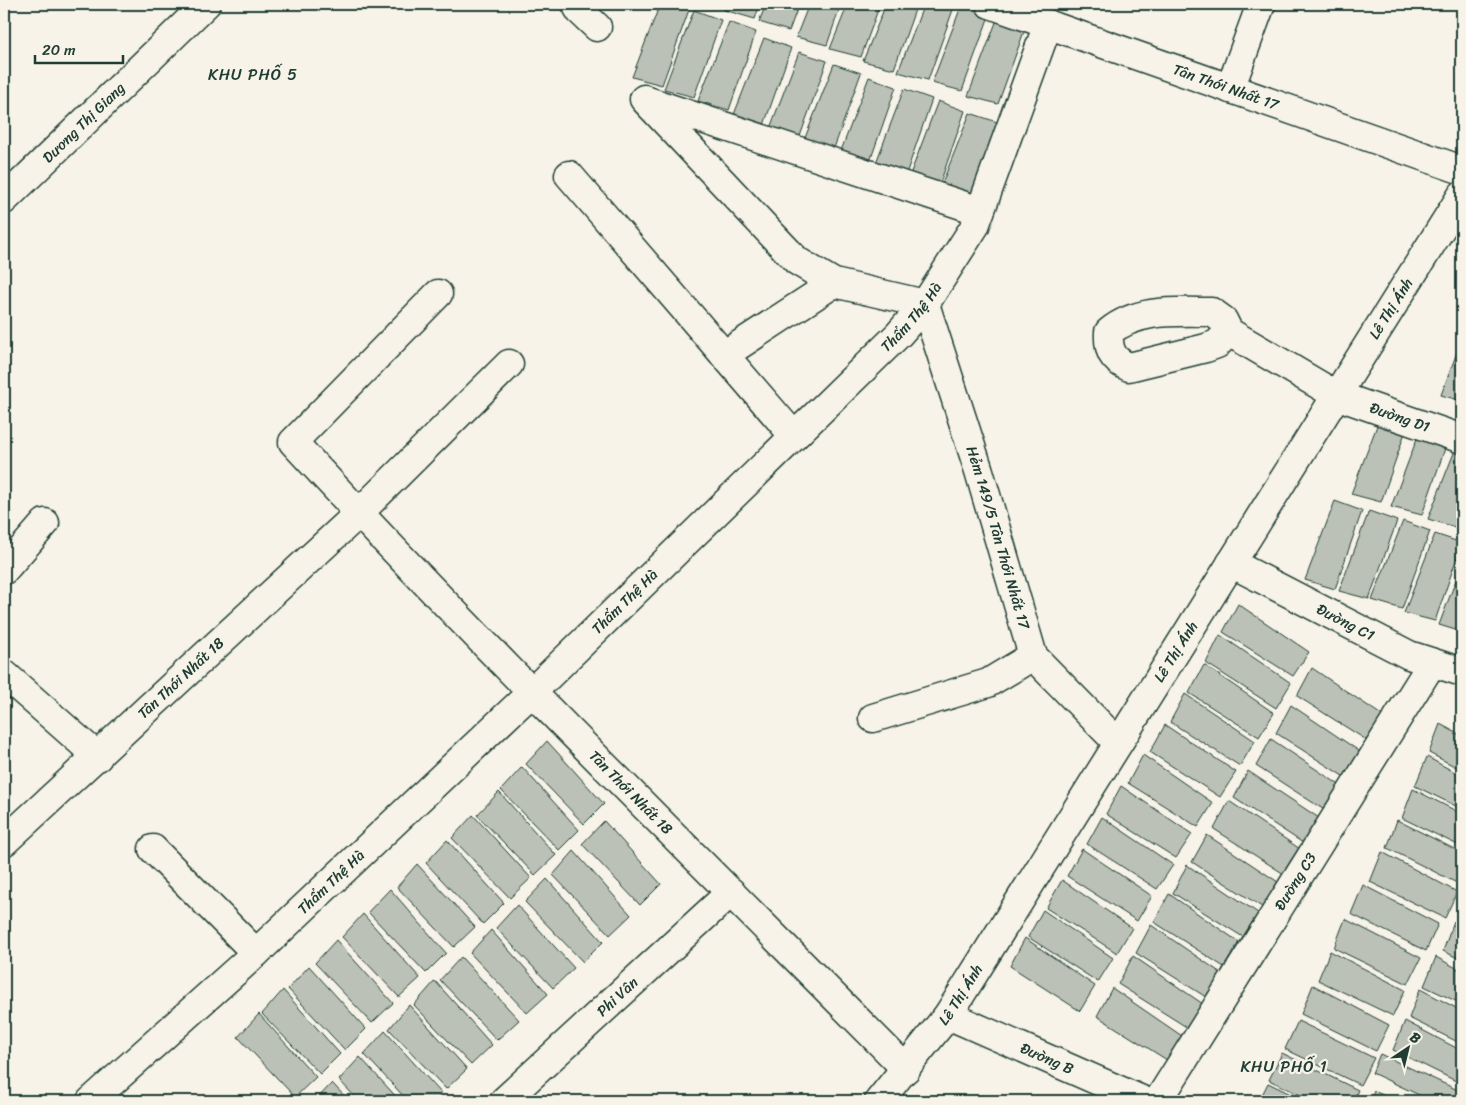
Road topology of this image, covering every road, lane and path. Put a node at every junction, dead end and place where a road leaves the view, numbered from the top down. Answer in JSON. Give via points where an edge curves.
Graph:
{"nodes":[{"id":1,"x":206,"y":4,"type":"edge"},
{"id":2,"x":576,"y":4,"type":"edge"},
{"id":3,"x":990,"y":4,"type":"edge"},
{"id":4,"x":1261,"y":4,"type":"edge"},
{"id":5,"x":1048,"y":24,"type":"junction"},
{"id":6,"x":597,"y":27,"type":"dead end"},
{"id":7,"x":1230,"y":89,"type":"junction"},
{"id":8,"x":1462,"y":170,"type":"edge"},
{"id":9,"x":569,"y":174,"type":"dead end"},
{"id":10,"x":1462,"y":194,"type":"edge"},
{"id":11,"x":4,"y":200,"type":"edge"},
{"id":12,"x":980,"y":211,"type":"junction"},
{"id":13,"x":834,"y":282,"type":"junction"},
{"id":14,"x":438,"y":294,"type":"dead end"},
{"id":15,"x":925,"y":304,"type":"junction"},
{"id":16,"x":1229,"y":332,"type":"dead end"},
{"id":17,"x":724,"y":355,"type":"junction"},
{"id":18,"x":508,"y":364,"type":"dead end"},
{"id":19,"x":1336,"y":395,"type":"junction"},
{"id":20,"x":794,"y":436,"type":"junction"},
{"id":21,"x":1462,"y":439,"type":"edge"},
{"id":22,"x":359,"y":513,"type":"junction"},
{"id":23,"x":45,"y":523,"type":"dead end"},
{"id":24,"x":1231,"y":563,"type":"junction"},
{"id":25,"x":4,"y":570,"type":"edge"},
{"id":26,"x":1033,"y":656,"type":"junction"},
{"id":27,"x":1432,"y":663,"type":"junction"},
{"id":28,"x":1462,"y":672,"type":"edge"},
{"id":29,"x":4,"y":674,"type":"edge"},
{"id":30,"x":533,"y":691,"type":"junction"},
{"id":31,"x":872,"y":718,"type":"dead end"},
{"id":32,"x":1118,"y":743,"type":"junction"},
{"id":33,"x":98,"y":757,"type":"junction"},
{"id":34,"x":4,"y":842,"type":"edge"},
{"id":35,"x":153,"y":849,"type":"dead end"},
{"id":36,"x":731,"y":892,"type":"junction"},
{"id":37,"x":256,"y":953,"type":"junction"},
{"id":38,"x":948,"y":1015,"type":"junction"},
{"id":39,"x":906,"y":1069,"type":"junction"},
{"id":40,"x":91,"y":1101,"type":"edge"},
{"id":41,"x":504,"y":1101,"type":"edge"},
{"id":42,"x":879,"y":1101,"type":"edge"},
{"id":43,"x":1144,"y":1101,"type":"edge"},
{"id":44,"x":1158,"y":1101,"type":"edge"}],
"edges":[{"from":1,"to":11,"type":"street","name":"Dương Thị Giang"},
{"from":2,"to":6,"type":"street"},
{"from":3,"to":5,"type":"street","name":"Tân Thới Nhất 17"},
{"from":4,"to":7,"type":"street"},
{"from":5,"to":7,"type":"street","name":"Tân Thới Nhất 17"},
{"from":5,"to":12,"type":"street","name":"Thẩm Thệ Hà"},
{"from":7,"to":8,"type":"street","name":"Tân Thới Nhất 17"},
{"from":9,"to":17,"type":"street"},
{"from":10,"to":19,"type":"street","name":"Lê Thị Ánh"},
{"from":12,"to":13,"type":"street","via":[[644,99],[797,261]]},
{"from":12,"to":15,"type":"street","name":"Thẩm Thệ Hà","via":[[975,226]]},
{"from":13,"to":15,"type":"street"},
{"from":13,"to":17,"type":"street"},
{"from":14,"to":22,"type":"street","name":"Tân Thới Nhất 18","via":[[293,442]]},
{"from":15,"to":20,"type":"street","name":"Thẩm Thệ Hà","via":[[899,334]]},
{"from":15,"to":26,"type":"street","name":"Hẻm 149/5 Tân Thới Nhất 17","via":[[979,471]]},
{"from":16,"to":19,"type":"street","name":"Đường D1"},
{"from":17,"to":20,"type":"street"},
{"from":18,"to":22,"type":"street","name":"Tân Thới Nhất 18"},
{"from":19,"to":21,"type":"street","name":"Đường D1"},
{"from":19,"to":24,"type":"street","name":"Lê Thị Ánh"},
{"from":20,"to":30,"type":"street","name":"Thẩm Thệ Hà"},
{"from":22,"to":30,"type":"street","name":"Tân Thới Nhất 18"},
{"from":22,"to":33,"type":"street","name":"Tân Thới Nhất 18"},
{"from":23,"to":25,"type":"street"},
{"from":24,"to":27,"type":"street","name":"Đường C1","via":[[1409,655]]},
{"from":24,"to":32,"type":"street","name":"Lê Thị Ánh"},
{"from":26,"to":31,"type":"street","via":[[988,683]]},
{"from":26,"to":32,"type":"street","name":"Hẻm 149/5 Tân Thới Nhất 17"},
{"from":27,"to":28,"type":"street","name":"Đường C1"},
{"from":27,"to":44,"type":"street","name":"Đường C3"},
{"from":29,"to":33,"type":"street"},
{"from":30,"to":36,"type":"street","name":"Tân Thới Nhất 18"},
{"from":30,"to":37,"type":"street","name":"Thẩm Thệ Hà"},
{"from":32,"to":38,"type":"street","name":"Lê Thị Ánh"},
{"from":33,"to":34,"type":"street","name":"Tân Thới Nhất 18"},
{"from":35,"to":37,"type":"street"},
{"from":36,"to":39,"type":"street","name":"Tân Thới Nhất 18"},
{"from":36,"to":41,"type":"street","name":"Phi Vân"},
{"from":37,"to":40,"type":"street","name":"Thẩm Thệ Hà"},
{"from":38,"to":39,"type":"street","name":"Lê Thị Ánh"},
{"from":38,"to":43,"type":"street","name":"Đường B"},
{"from":39,"to":42,"type":"street","name":"Lê Thị Ánh"}]}
